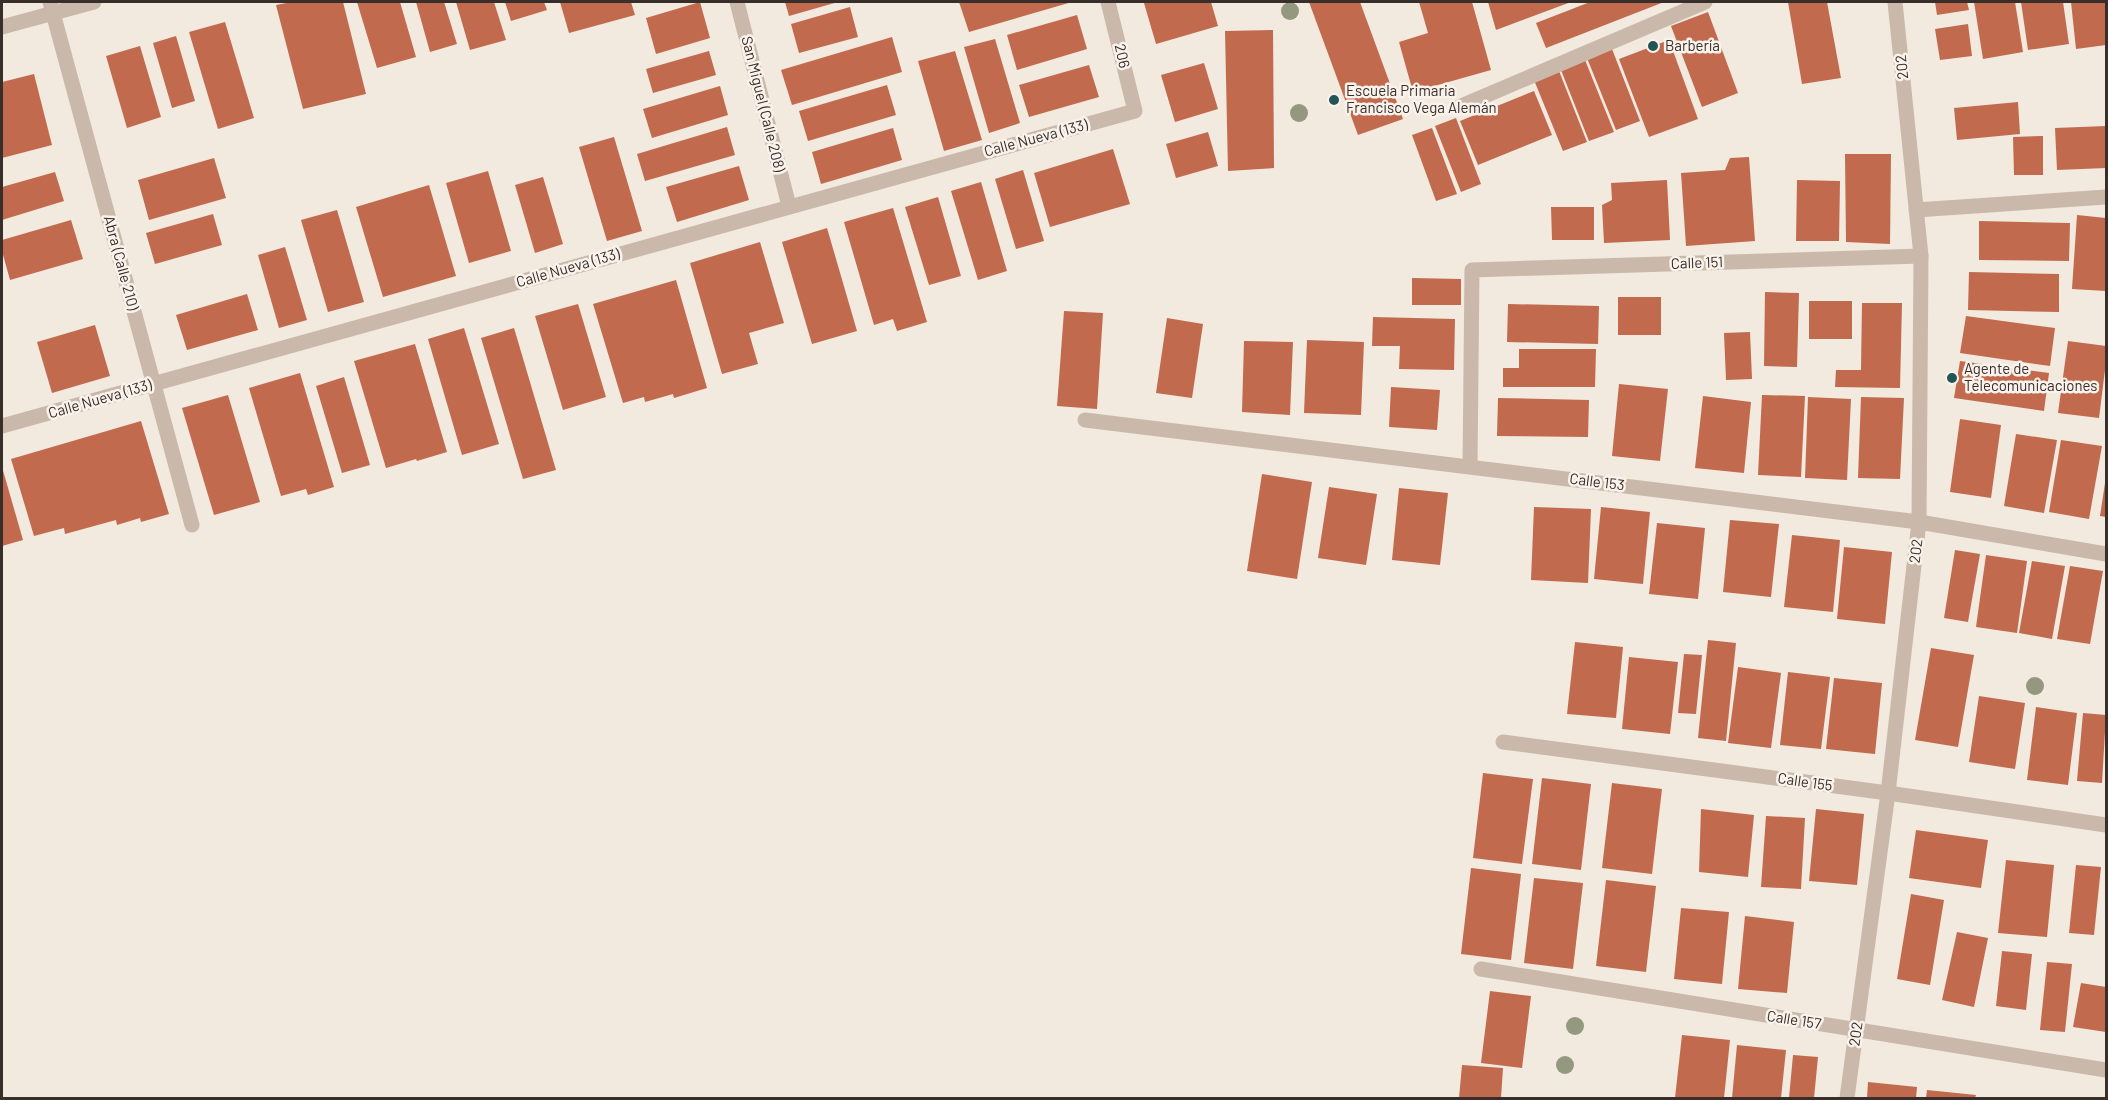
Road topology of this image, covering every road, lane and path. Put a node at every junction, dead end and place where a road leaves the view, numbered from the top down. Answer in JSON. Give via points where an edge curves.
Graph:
{"nodes":[{"id":1,"x":94,"y":2,"type":"edge"},
{"id":2,"x":737,"y":2,"type":"edge"},
{"id":3,"x":1108,"y":2,"type":"edge"},
{"id":4,"x":1705,"y":2,"type":"edge"},
{"id":5,"x":1895,"y":2,"type":"edge"},
{"id":6,"x":51,"y":7,"type":"edge"},
{"id":7,"x":2,"y":27,"type":"edge"},
{"id":8,"x":1459,"y":107,"type":"dead end"},
{"id":9,"x":1134,"y":111,"type":"joint"},
{"id":10,"x":2106,"y":197,"type":"edge"},
{"id":11,"x":789,"y":206,"type":"junction"},
{"id":12,"x":1916,"y":210,"type":"junction"},
{"id":13,"x":1921,"y":256,"type":"junction"},
{"id":14,"x":153,"y":383,"type":"junction"},
{"id":15,"x":1085,"y":420,"type":"dead end"},
{"id":16,"x":2,"y":426,"type":"edge"},
{"id":17,"x":1470,"y":466,"type":"junction"},
{"id":18,"x":1919,"y":522,"type":"junction"},
{"id":19,"x":192,"y":525,"type":"dead end"},
{"id":20,"x":2106,"y":554,"type":"edge"},
{"id":21,"x":1503,"y":742,"type":"dead end"},
{"id":22,"x":1888,"y":793,"type":"junction"},
{"id":23,"x":2106,"y":825,"type":"edge"},
{"id":24,"x":1481,"y":969,"type":"dead end"},
{"id":25,"x":1857,"y":1030,"type":"junction"},
{"id":26,"x":2106,"y":1070,"type":"edge"},
{"id":27,"x":1847,"y":1098,"type":"edge"}],
"edges":[{"from":1,"to":6,"type":"street"},
{"from":2,"to":11,"type":"street","name":"San Miguel (Calle 208)"},
{"from":3,"to":9,"type":"street","name":"206"},
{"from":4,"to":8,"type":"street"},
{"from":5,"to":12,"type":"street","name":"202"},
{"from":6,"to":7,"type":"street"},
{"from":6,"to":14,"type":"street","name":"Abra (Calle 210)"},
{"from":9,"to":11,"type":"street","name":"Calle Nueva (133)"},
{"from":10,"to":12,"type":"street"},
{"from":11,"to":14,"type":"street","name":"Calle Nueva (133)"},
{"from":12,"to":13,"type":"street","name":"202"},
{"from":13,"to":17,"type":"street","name":"Calle 151","via":[[1472,270]]},
{"from":13,"to":18,"type":"street","name":"202"},
{"from":14,"to":16,"type":"street","name":"Calle Nueva (133)"},
{"from":14,"to":19,"type":"street","name":"Abra (Calle 210)"},
{"from":15,"to":17,"type":"street","name":"Calle 153"},
{"from":17,"to":18,"type":"street","name":"Calle 153"},
{"from":18,"to":20,"type":"street","name":"Calle 153"},
{"from":18,"to":22,"type":"street","name":"202"},
{"from":21,"to":22,"type":"street","name":"Calle 155"},
{"from":22,"to":23,"type":"street","name":"Calle 155"},
{"from":22,"to":25,"type":"street","name":"202"},
{"from":24,"to":25,"type":"street","name":"Calle 157"},
{"from":25,"to":26,"type":"street","name":"Calle 157"},
{"from":25,"to":27,"type":"street","name":"202"}]}
